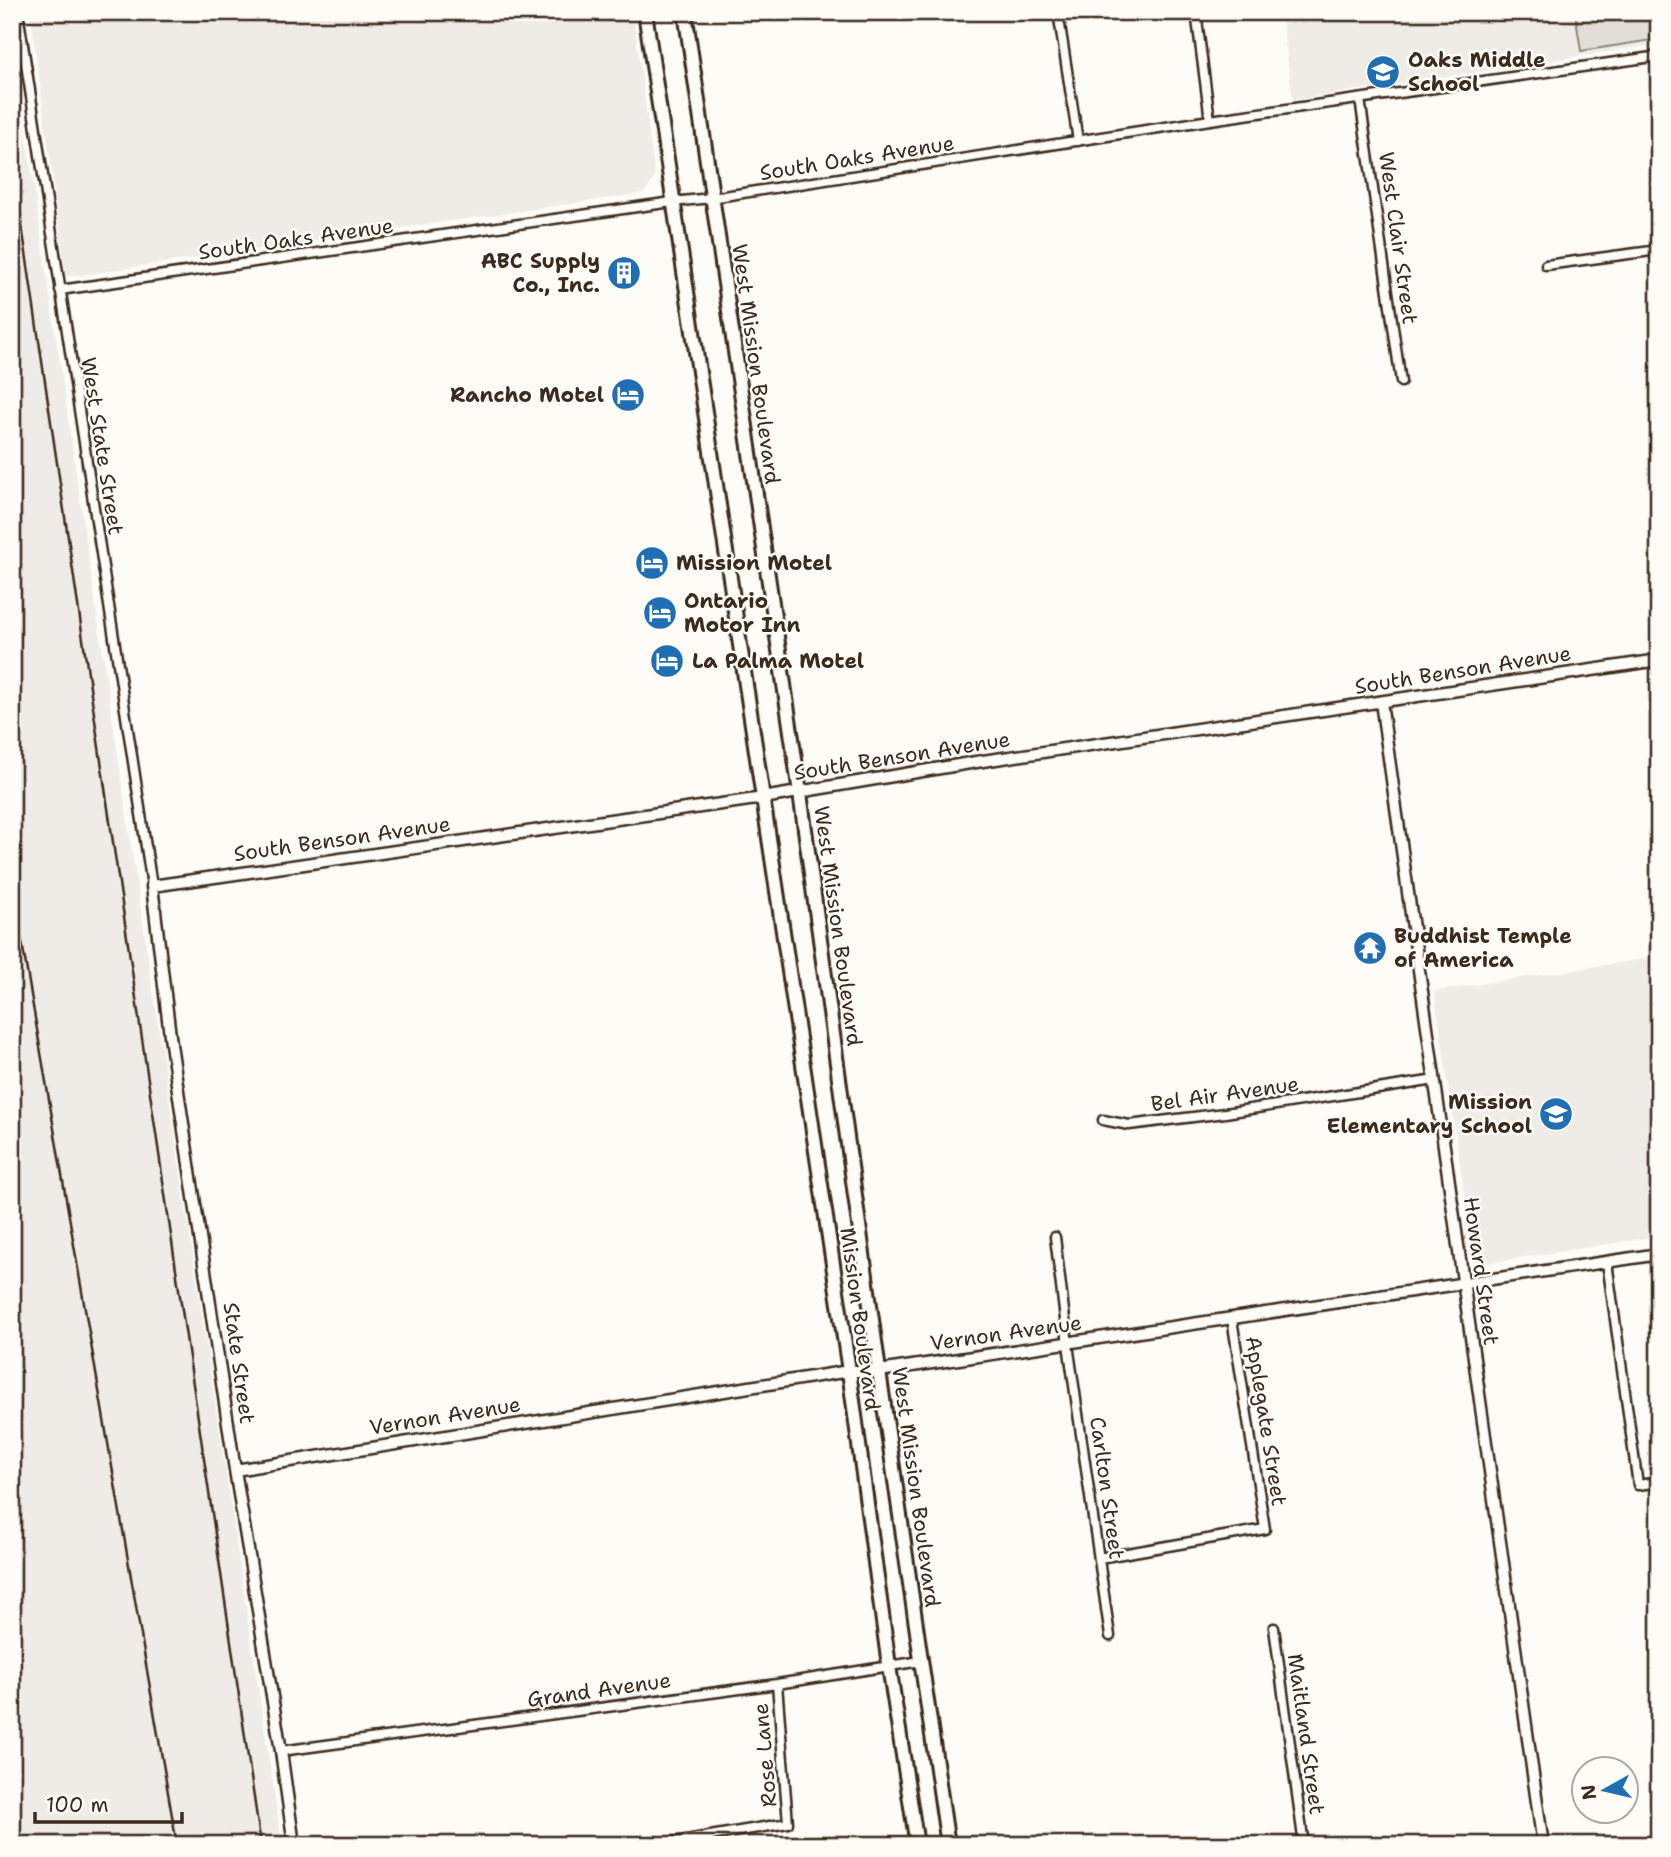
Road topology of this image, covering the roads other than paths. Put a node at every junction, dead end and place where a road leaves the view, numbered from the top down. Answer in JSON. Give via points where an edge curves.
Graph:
{"nodes":[{"id":1,"x":18,"y":12,"type":"edge"},
{"id":2,"x":645,"y":12,"type":"edge"},
{"id":3,"x":685,"y":12,"type":"edge"},
{"id":4,"x":1058,"y":12,"type":"edge"},
{"id":5,"x":1196,"y":12,"type":"edge"},
{"id":6,"x":1659,"y":56,"type":"edge"},
{"id":7,"x":1360,"y":99,"type":"junction"},
{"id":8,"x":1210,"y":120,"type":"junction"},
{"id":9,"x":1078,"y":141,"type":"junction"},
{"id":10,"x":711,"y":198,"type":"junction"},
{"id":11,"x":672,"y":202,"type":"junction"},
{"id":12,"x":1659,"y":250,"type":"edge"},
{"id":13,"x":1546,"y":265,"type":"dead end"},
{"id":14,"x":60,"y":290,"type":"junction"},
{"id":15,"x":1401,"y":382,"type":"dead end"},
{"id":16,"x":1659,"y":660,"type":"edge"},
{"id":17,"x":1381,"y":702,"type":"junction"},
{"id":18,"x":800,"y":793,"type":"junction"},
{"id":19,"x":763,"y":799,"type":"junction"},
{"id":20,"x":152,"y":886,"type":"junction"},
{"id":21,"x":1435,"y":1080,"type":"junction"},
{"id":22,"x":1103,"y":1121,"type":"dead end"},
{"id":23,"x":1055,"y":1237,"type":"dead end"},
{"id":24,"x":1659,"y":1254,"type":"edge"},
{"id":25,"x":1607,"y":1262,"type":"junction"},
{"id":26,"x":1464,"y":1284,"type":"junction"},
{"id":27,"x":1232,"y":1319,"type":"junction"},
{"id":28,"x":1068,"y":1344,"type":"junction"},
{"id":29,"x":849,"y":1371,"type":"junction"},
{"id":30,"x":879,"y":1371,"type":"junction"},
{"id":31,"x":235,"y":1470,"type":"junction"},
{"id":32,"x":1659,"y":1482,"type":"edge"},
{"id":33,"x":1099,"y":1558,"type":"junction"},
{"id":34,"x":1274,"y":1628,"type":"dead end"},
{"id":35,"x":1110,"y":1636,"type":"dead end"},
{"id":36,"x":922,"y":1661,"type":"junction"},
{"id":37,"x":889,"y":1666,"type":"junction"},
{"id":38,"x":777,"y":1684,"type":"junction"},
{"id":39,"x":281,"y":1751,"type":"junction"},
{"id":40,"x":295,"y":1845,"type":"edge"},
{"id":41,"x":656,"y":1845,"type":"edge"},
{"id":42,"x":917,"y":1845,"type":"edge"},
{"id":43,"x":948,"y":1845,"type":"edge"},
{"id":44,"x":1304,"y":1845,"type":"edge"},
{"id":45,"x":1543,"y":1845,"type":"edge"}],
"edges":[{"from":1,"to":14,"type":"street","name":"West State Street"},
{"from":2,"to":11,"type":"main road"},
{"from":3,"to":10,"type":"main road","name":"West Mission Boulevard"},
{"from":4,"to":9,"type":"street"},
{"from":5,"to":8,"type":"street"},
{"from":6,"to":7,"type":"street","name":"South Oaks Avenue"},
{"from":7,"to":8,"type":"street","name":"South Oaks Avenue"},
{"from":7,"to":15,"type":"street","name":"West Clair Street"},
{"from":8,"to":9,"type":"street","name":"South Oaks Avenue"},
{"from":9,"to":10,"type":"street","name":"South Oaks Avenue"},
{"from":10,"to":11,"type":"street","name":"South Oaks Avenue"},
{"from":10,"to":18,"type":"main road","name":"West Mission Boulevard"},
{"from":11,"to":14,"type":"street","name":"South Oaks Avenue"},
{"from":11,"to":19,"type":"main road"},
{"from":12,"to":13,"type":"street"},
{"from":14,"to":20,"type":"street","name":"West State Street"},
{"from":16,"to":17,"type":"street","name":"South Benson Avenue"},
{"from":17,"to":18,"type":"street","name":"South Benson Avenue"},
{"from":17,"to":21,"type":"street","name":"Howard Street"},
{"from":18,"to":19,"type":"street","name":"South Benson Avenue"},
{"from":18,"to":30,"type":"main road","name":"West Mission Boulevard"},
{"from":19,"to":20,"type":"street","name":"South Benson Avenue"},
{"from":19,"to":29,"type":"main road","name":"Mission Boulevard"},
{"from":20,"to":31,"type":"street","name":"State Street","via":[[169,1031]]},
{"from":21,"to":22,"type":"street","name":"Bel Air Avenue","via":[[1129,1125]]},
{"from":21,"to":26,"type":"street","name":"Howard Street"},
{"from":23,"to":28,"type":"street","name":"Carlton Street"},
{"from":24,"to":25,"type":"street","name":"Vernon Avenue"},
{"from":25,"to":26,"type":"street","name":"Vernon Avenue"},
{"from":25,"to":32,"type":"street","via":[[1638,1485]]},
{"from":26,"to":27,"type":"street","name":"Vernon Avenue"},
{"from":26,"to":45,"type":"street","name":"Howard Street"},
{"from":27,"to":28,"type":"street","name":"Vernon Avenue"},
{"from":27,"to":33,"type":"street","name":"Applegate Street","via":[[1265,1529]]},
{"from":28,"to":30,"type":"street","name":"Vernon Avenue"},
{"from":28,"to":33,"type":"street","name":"Carlton Street"},
{"from":29,"to":30,"type":"street","name":"Vernon Avenue"},
{"from":29,"to":31,"type":"street","name":"Vernon Avenue"},
{"from":29,"to":37,"type":"main road","name":"Mission Boulevard"},
{"from":30,"to":36,"type":"main road","name":"West Mission Boulevard"},
{"from":31,"to":39,"type":"street","name":"State Street"},
{"from":33,"to":35,"type":"street","name":"Carlton Street"},
{"from":34,"to":44,"type":"street","name":"Maitland Street"},
{"from":36,"to":37,"type":"street","name":"Grand Avenue"},
{"from":36,"to":43,"type":"main road","name":"West Mission Boulevard"},
{"from":37,"to":38,"type":"street","name":"Grand Avenue"},
{"from":37,"to":42,"type":"main road","name":"Mission Boulevard"},
{"from":38,"to":39,"type":"street","name":"Grand Avenue"},
{"from":38,"to":41,"type":"street","name":"Rose Lane","via":[[788,1823]]},
{"from":39,"to":40,"type":"street","name":"State Street"}]}
